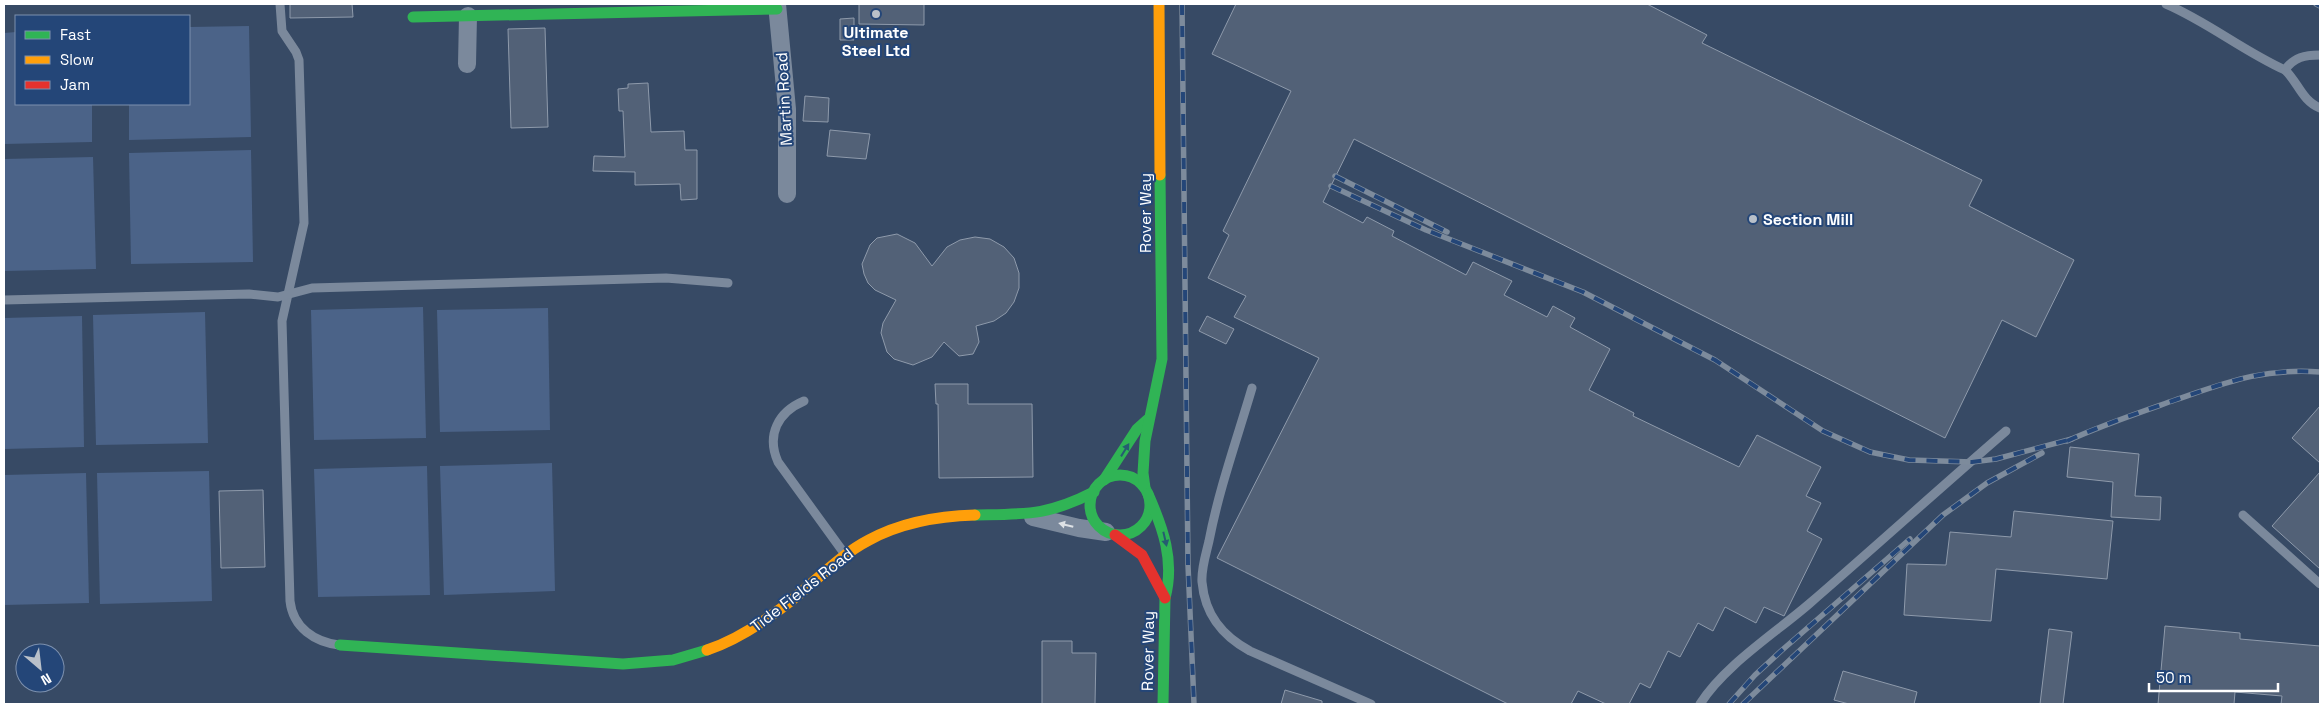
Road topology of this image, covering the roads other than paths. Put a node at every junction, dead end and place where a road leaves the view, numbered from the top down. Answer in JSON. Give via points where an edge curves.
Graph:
{"nodes":[{"id":1,"x":280,"y":4,"type":"edge"},
{"id":2,"x":1159,"y":4,"type":"edge"},
{"id":3,"x":2166,"y":4,"type":"edge"},
{"id":4,"x":777,"y":6,"type":"edge"},
{"id":5,"x":468,"y":16,"type":"junction"},
{"id":6,"x":413,"y":17,"type":"dead end"},
{"id":7,"x":2320,"y":56,"type":"edge"},
{"id":8,"x":467,"y":64,"type":"dead end"},
{"id":9,"x":2285,"y":70,"type":"junction"},
{"id":10,"x":2320,"y":108,"type":"edge"},
{"id":11,"x":787,"y":194,"type":"dead end"},
{"id":12,"x":728,"y":283,"type":"dead end"},
{"id":13,"x":288,"y":294,"type":"junction"},
{"id":14,"x":4,"y":300,"type":"edge"},
{"id":15,"x":1252,"y":388,"type":"dead end"},
{"id":16,"x":804,"y":401,"type":"dead end"},
{"id":17,"x":1147,"y":420,"type":"junction"},
{"id":18,"x":2006,"y":431,"type":"dead end"},
{"id":19,"x":1104,"y":480,"type":"junction"},
{"id":20,"x":1146,"y":491,"type":"junction"},
{"id":21,"x":1094,"y":492,"type":"junction"},
{"id":22,"x":1026,"y":514,"type":"junction"},
{"id":23,"x":2243,"y":515,"type":"dead end"},
{"id":24,"x":1111,"y":533,"type":"junction"},
{"id":25,"x":846,"y":555,"type":"junction"},
{"id":26,"x":2320,"y":584,"type":"edge"},
{"id":27,"x":1164,"y":598,"type":"junction"},
{"id":28,"x":340,"y":645,"type":"joint"},
{"id":29,"x":1163,"y":704,"type":"edge"},
{"id":30,"x":1371,"y":704,"type":"edge"},
{"id":31,"x":1700,"y":704,"type":"edge"}],
"edges":[{"from":1,"to":13,"type":"lane","via":[[282,31],[299,60],[302,101],[304,223]]},
{"from":2,"to":17,"type":"street","name":"Rover Way","via":[[1162,359],[1155,398]]},
{"from":3,"to":9,"type":"lane"},
{"from":4,"to":5,"type":"street"},
{"from":4,"to":11,"type":"street","name":"Martin Road","via":[[787,109]]},
{"from":5,"to":6,"type":"street"},
{"from":5,"to":8,"type":"street"},
{"from":7,"to":9,"type":"lane","via":[[2305,55],[2291,62]]},
{"from":9,"to":10,"type":"lane","via":[[2304,98]]},
{"from":12,"to":13,"type":"lane","via":[[666,278],[312,288]]},
{"from":13,"to":14,"type":"lane","via":[[278,297],[249,294]]},
{"from":13,"to":28,"type":"lane","via":[[282,320],[291,608],[294,618],[309,634]]},
{"from":15,"to":30,"type":"lane","via":[[1205,557],[1202,580],[1208,605],[1222,631],[1232,641]]},
{"from":16,"to":25,"type":"lane","via":[[781,417],[772,441],[774,454]]},
{"from":19,"to":17,"type":"street","name":"Rover Way","one_way":true,"via":[[1137,429]]},
{"from":17,"to":20,"type":"street","name":"Rover Way","via":[[1142,470]]},
{"from":18,"to":31,"type":"lane","via":[[1730,670],[1709,690]]},
{"from":19,"to":20,"type":"street","via":[[1122,476],[1138,481]]},
{"from":19,"to":21,"type":"street"},
{"from":20,"to":24,"type":"street","via":[[1150,512],[1141,527],[1124,535]]},
{"from":20,"to":27,"type":"street","name":"Rover Way","one_way":true,"via":[[1159,520],[1168,554],[1170,584]]},
{"from":21,"to":22,"type":"street","name":"Tide Fields Road","via":[[1049,511]]},
{"from":21,"to":24,"type":"street","via":[[1091,510],[1099,526]]},
{"from":24,"to":22,"type":"street","name":"Tide Fields Road","one_way":true},
{"from":22,"to":25,"type":"street","name":"Tide Fields Road","via":[[921,520],[881,534]]},
{"from":23,"to":26,"type":"lane"},
{"from":24,"to":27,"type":"street","name":"Rover Way","via":[[1142,555]]},
{"from":25,"to":28,"type":"street","name":"Tide Fields Road","via":[[751,631],[716,648],[666,661],[623,664]]},
{"from":27,"to":29,"type":"street","name":"Rover Way"}]}
